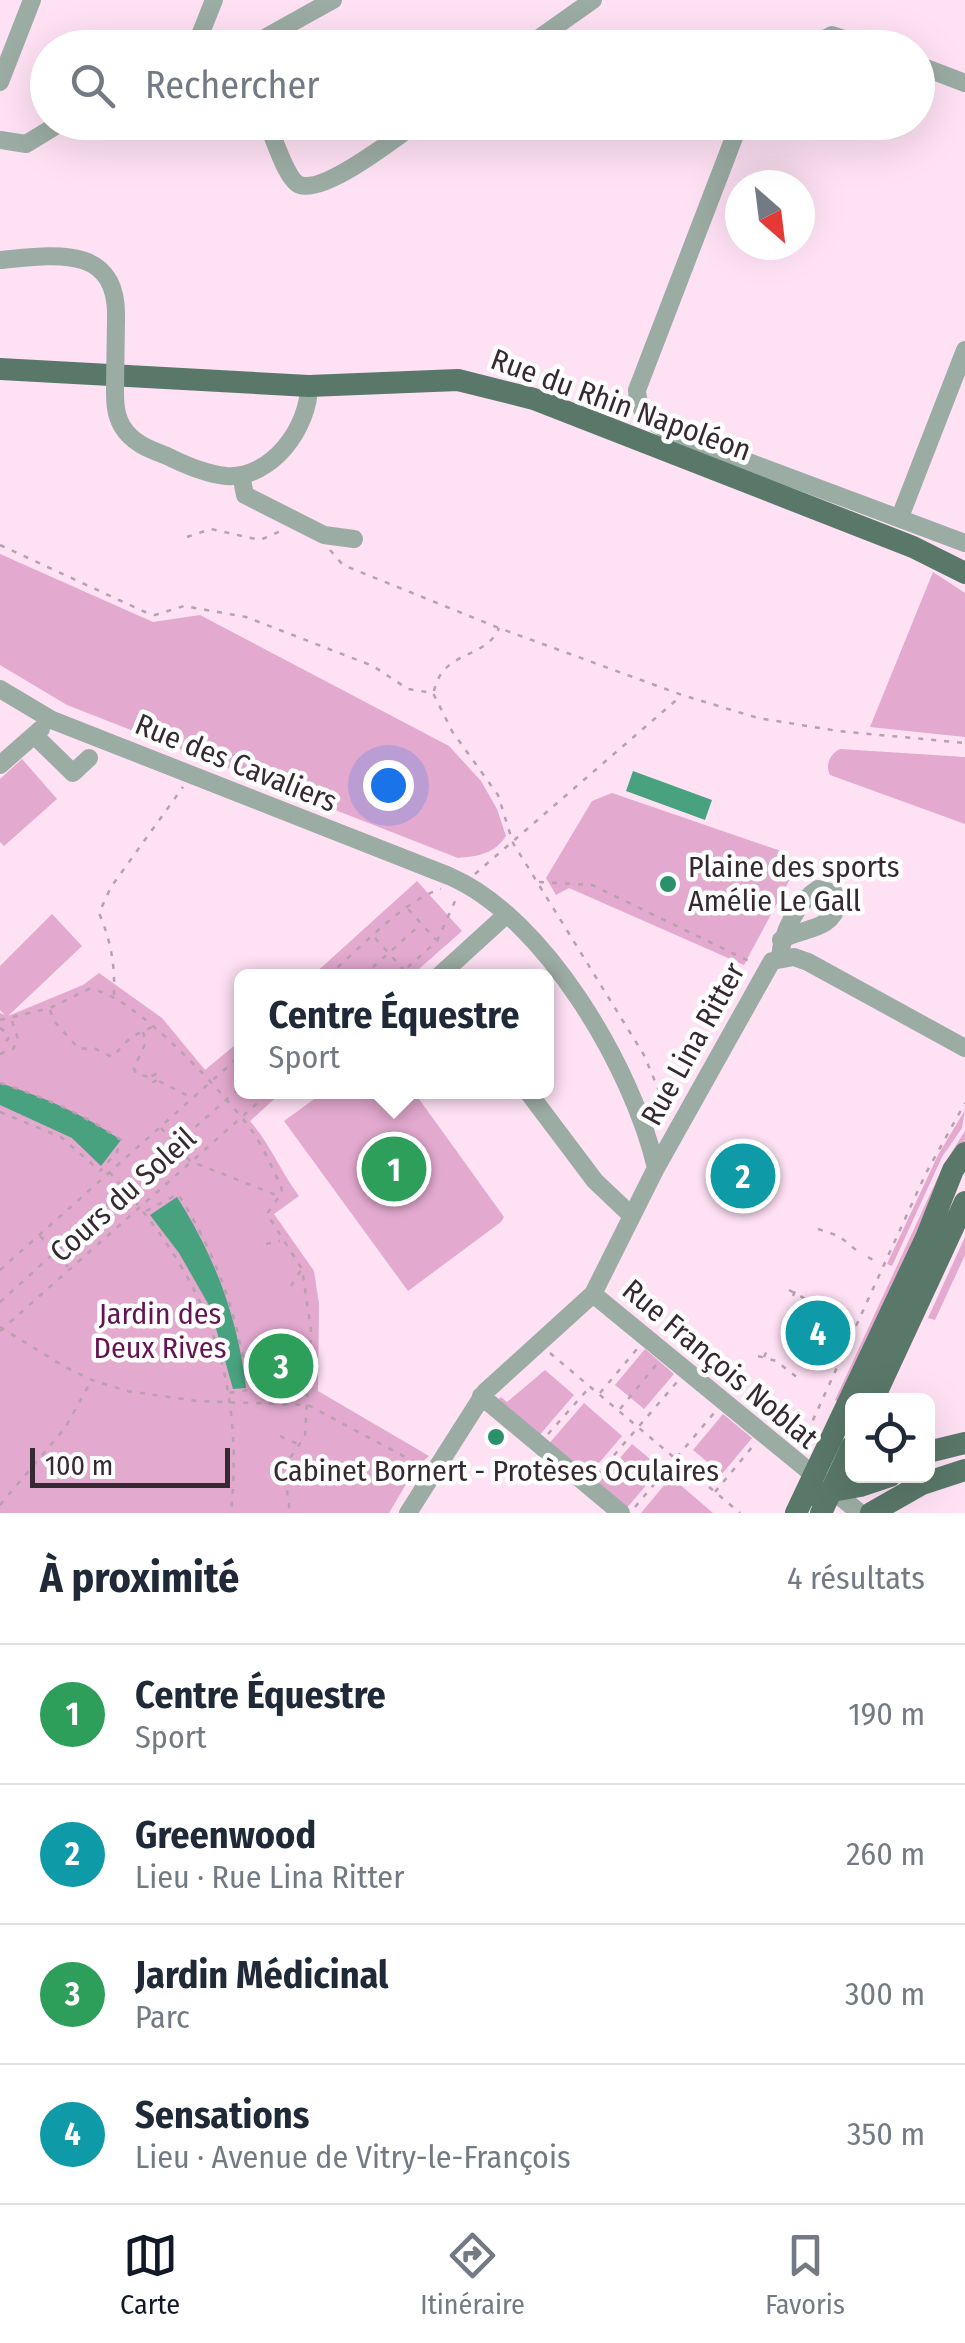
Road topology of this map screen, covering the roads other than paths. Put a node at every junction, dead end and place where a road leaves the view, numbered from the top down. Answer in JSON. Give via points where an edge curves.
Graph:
{"nodes":[{"id":1,"x":32,"y":0,"type":"edge"},
{"id":2,"x":214,"y":0,"type":"edge"},
{"id":3,"x":333,"y":0,"type":"edge"},
{"id":4,"x":593,"y":0,"type":"edge"},
{"id":5,"x":202,"y":30,"type":"edge"},
{"id":6,"x":279,"y":30,"type":"edge"},
{"id":7,"x":551,"y":30,"type":"edge"},
{"id":8,"x":935,"y":72,"type":"edge"},
{"id":9,"x":0,"y":82,"type":"edge"},
{"id":10,"x":965,"y":83,"type":"edge"},
{"id":11,"x":0,"y":140,"type":"edge"},
{"id":12,"x":33,"y":140,"type":"edge"},
{"id":13,"x":275,"y":140,"type":"edge"},
{"id":14,"x":393,"y":140,"type":"edge"},
{"id":15,"x":733,"y":140,"type":"edge"},
{"id":16,"x":0,"y":260,"type":"edge"},
{"id":17,"x":965,"y":350,"type":"edge"},
{"id":18,"x":0,"y":369,"type":"edge"},
{"id":19,"x":309,"y":386,"type":"junction"},
{"id":20,"x":241,"y":475,"type":"junction"},
{"id":21,"x":900,"y":518,"type":"junction"},
{"id":22,"x":354,"y":540,"type":"dead end"},
{"id":23,"x":965,"y":543,"type":"edge"},
{"id":24,"x":965,"y":573,"type":"edge"},
{"id":25,"x":2,"y":693,"type":"edge"},
{"id":26,"x":52,"y":720,"type":"junction"},
{"id":27,"x":34,"y":735,"type":"junction"},
{"id":28,"x":89,"y":758,"type":"dead end"},
{"id":29,"x":0,"y":765,"type":"edge"},
{"id":30,"x":507,"y":914,"type":"junction"},
{"id":31,"x":447,"y":969,"type":"edge"},
{"id":32,"x":965,"y":1048,"type":"edge"},
{"id":33,"x":533,"y":1099,"type":"edge"},
{"id":34,"x":965,"y":1153,"type":"edge"},
{"id":35,"x":656,"y":1168,"type":"junction"},
{"id":36,"x":965,"y":1202,"type":"edge"},
{"id":37,"x":632,"y":1216,"type":"junction"},
{"id":38,"x":593,"y":1294,"type":"junction"},
{"id":39,"x":877,"y":1393,"type":"edge"},
{"id":40,"x":482,"y":1396,"type":"junction"},
{"id":41,"x":965,"y":1443,"type":"edge"},
{"id":42,"x":935,"y":1450,"type":"edge"},
{"id":43,"x":965,"y":1452,"type":"edge"},
{"id":44,"x":935,"y":1459,"type":"edge"},
{"id":45,"x":845,"y":1464,"type":"edge"},
{"id":46,"x":965,"y":1470,"type":"edge"},
{"id":47,"x":869,"y":1483,"type":"edge"},
{"id":48,"x":814,"y":1498,"type":"edge"},
{"id":49,"x":408,"y":1513,"type":"edge"},
{"id":50,"x":621,"y":1513,"type":"edge"},
{"id":51,"x":860,"y":1513,"type":"edge"},
{"id":52,"x":872,"y":1513,"type":"edge"}],
"edges":[{"from":1,"to":9,"type":"street"},
{"from":2,"to":5,"type":"street"},
{"from":3,"to":6,"type":"street"},
{"from":4,"to":7,"type":"street"},
{"from":8,"to":10,"type":"street"},
{"from":11,"to":12,"type":"street"},
{"from":13,"to":14,"type":"street","via":[[290,176],[305,186],[362,162]]},
{"from":15,"to":21,"type":"street","via":[[638,400],[660,428]]},
{"from":16,"to":20,"type":"street","bridge":true,"via":[[56,254],[94,265],[114,292],[117,417],[135,441],[184,464]]},
{"from":17,"to":21,"type":"street"},
{"from":18,"to":19,"type":"main road","name":"Rue du Rhin Napoléon"},
{"from":19,"to":20,"type":"street","via":[[283,449]]},
{"from":19,"to":24,"type":"main road","name":"Rue du Rhin Napoléon","via":[[458,380],[496,387]]},
{"from":20,"to":22,"type":"street","via":[[245,495],[324,535]]},
{"from":21,"to":23,"type":"street"},
{"from":25,"to":26,"type":"street","name":"Rue des Cavaliers"},
{"from":26,"to":27,"type":"street"},
{"from":26,"to":30,"type":"street","name":"Rue des Cavaliers","via":[[464,883]]},
{"from":27,"to":28,"type":"street","via":[[73,774]]},
{"from":27,"to":29,"type":"street"},
{"from":30,"to":31,"type":"street"},
{"from":30,"to":35,"type":"street","name":"Rue des Cavaliers","via":[[544,952],[597,1028]]},
{"from":32,"to":35,"type":"street","name":"Rue Lina Ritter","via":[[927,1036],[781,949]]},
{"from":33,"to":37,"type":"street","via":[[595,1182]]},
{"from":34,"to":48,"type":"main road"},
{"from":35,"to":37,"type":"street","name":"Rue Lina Ritter"},
{"from":36,"to":39,"type":"main road"},
{"from":37,"to":38,"type":"street","name":"Rue Lina Ritter"},
{"from":38,"to":40,"type":"street"},
{"from":38,"to":48,"type":"street","name":"Rue François Noblat","via":[[723,1396]]},
{"from":40,"to":49,"type":"street"},
{"from":40,"to":50,"type":"street"},
{"from":41,"to":42,"type":"main road"},
{"from":43,"to":44,"type":"main road"},
{"from":45,"to":48,"type":"main road"},
{"from":46,"to":52,"type":"main road","via":[[922,1484]]},
{"from":47,"to":48,"type":"main road"},
{"from":48,"to":51,"type":"street","name":"Rue François Noblat"}]}
